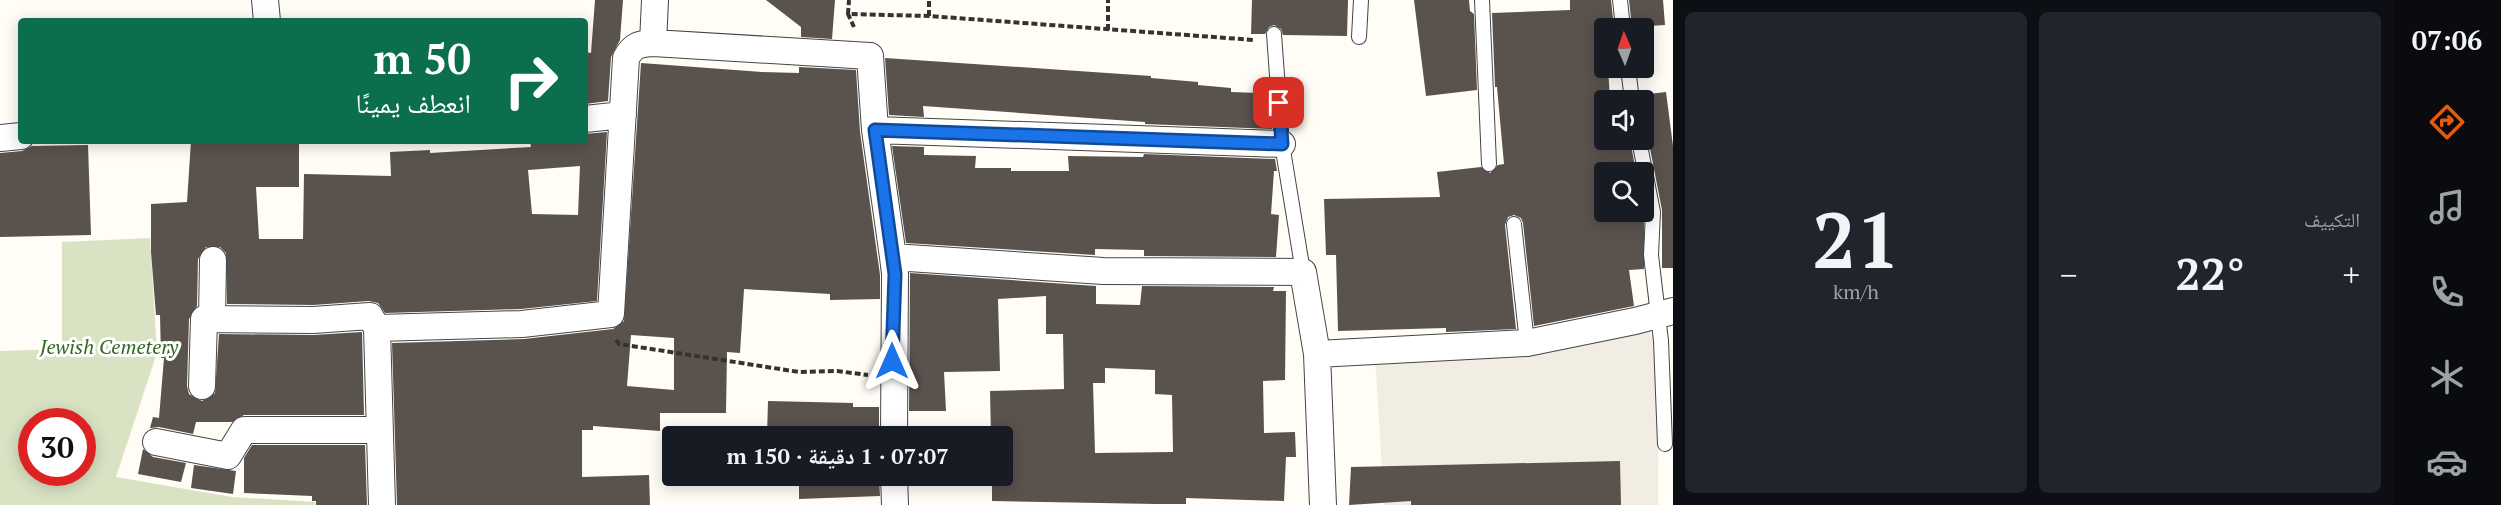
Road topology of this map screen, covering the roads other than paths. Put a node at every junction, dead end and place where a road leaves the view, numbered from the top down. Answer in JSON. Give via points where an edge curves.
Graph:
{"nodes":[{"id":1,"x":265,"y":0,"type":"edge"},
{"id":2,"x":655,"y":0,"type":"edge"},
{"id":3,"x":1361,"y":0,"type":"edge"},
{"id":4,"x":1482,"y":0,"type":"edge"},
{"id":5,"x":1620,"y":0,"type":"edge"},
{"id":6,"x":267,"y":18,"type":"edge"},
{"id":7,"x":1622,"y":18,"type":"edge"},
{"id":8,"x":1359,"y":37,"type":"dead end"},
{"id":9,"x":1274,"y":38,"type":"road end"},
{"id":10,"x":652,"y":43,"type":"junction"},
{"id":11,"x":623,"y":116,"type":"junction"},
{"id":12,"x":588,"y":119,"type":"edge"},
{"id":13,"x":875,"y":130,"type":"junction"},
{"id":14,"x":18,"y":136,"type":"edge"},
{"id":15,"x":0,"y":138,"type":"edge"},
{"id":16,"x":1282,"y":144,"type":"junction"},
{"id":17,"x":1641,"y":150,"type":"edge"},
{"id":18,"x":1489,"y":164,"type":"dead end"},
{"id":19,"x":1514,"y":224,"type":"dead end"},
{"id":20,"x":893,"y":257,"type":"junction"},
{"id":21,"x":213,"y":260,"type":"dead end"},
{"id":22,"x":1303,"y":272,"type":"junction"},
{"id":23,"x":1666,"y":313,"type":"edge"},
{"id":24,"x":212,"y":320,"type":"junction"},
{"id":25,"x":377,"y":328,"type":"junction"},
{"id":26,"x":1527,"y":343,"type":"junction"},
{"id":27,"x":1317,"y":354,"type":"junction"},
{"id":28,"x":202,"y":386,"type":"dead end"},
{"id":29,"x":894,"y":426,"type":"edge"},
{"id":30,"x":379,"y":430,"type":"junction"},
{"id":31,"x":156,"y":442,"type":"dead end"},
{"id":32,"x":1665,"y":444,"type":"dead end"},
{"id":33,"x":894,"y":486,"type":"edge"},
{"id":34,"x":382,"y":505,"type":"edge"},
{"id":35,"x":895,"y":505,"type":"edge"},
{"id":36,"x":1323,"y":505,"type":"edge"}],
"edges":[{"from":1,"to":6,"type":"street"},
{"from":2,"to":10,"type":"street"},
{"from":3,"to":8,"type":"lane"},
{"from":4,"to":18,"type":"lane"},
{"from":5,"to":7,"type":"lane"},
{"from":9,"to":16,"type":"lane"},
{"from":10,"to":11,"type":"street","via":[[637,44],[626,58]]},
{"from":10,"to":13,"type":"street","via":[[870,56]]},
{"from":11,"to":12,"type":"street"},
{"from":11,"to":25,"type":"street","via":[[611,314],[522,324]]},
{"from":13,"to":16,"type":"street"},
{"from":13,"to":20,"type":"street"},
{"from":14,"to":15,"type":"street"},
{"from":16,"to":22,"type":"lane"},
{"from":17,"to":23,"type":"lane","via":[[1653,212],[1651,255]]},
{"from":19,"to":26,"type":"lane"},
{"from":20,"to":22,"type":"street","via":[[1103,271]]},
{"from":20,"to":29,"type":"street"},
{"from":21,"to":24,"type":"street"},
{"from":22,"to":27,"type":"street"},
{"from":23,"to":26,"type":"street"},
{"from":23,"to":32,"type":"lane"},
{"from":24,"to":25,"type":"street","via":[[370,316]]},
{"from":24,"to":28,"type":"street","via":[[204,319]]},
{"from":25,"to":30,"type":"street"},
{"from":26,"to":27,"type":"street"},
{"from":27,"to":36,"type":"street"},
{"from":30,"to":31,"type":"street","via":[[244,430],[228,456]]},
{"from":30,"to":34,"type":"street"},
{"from":33,"to":35,"type":"street"}]}
